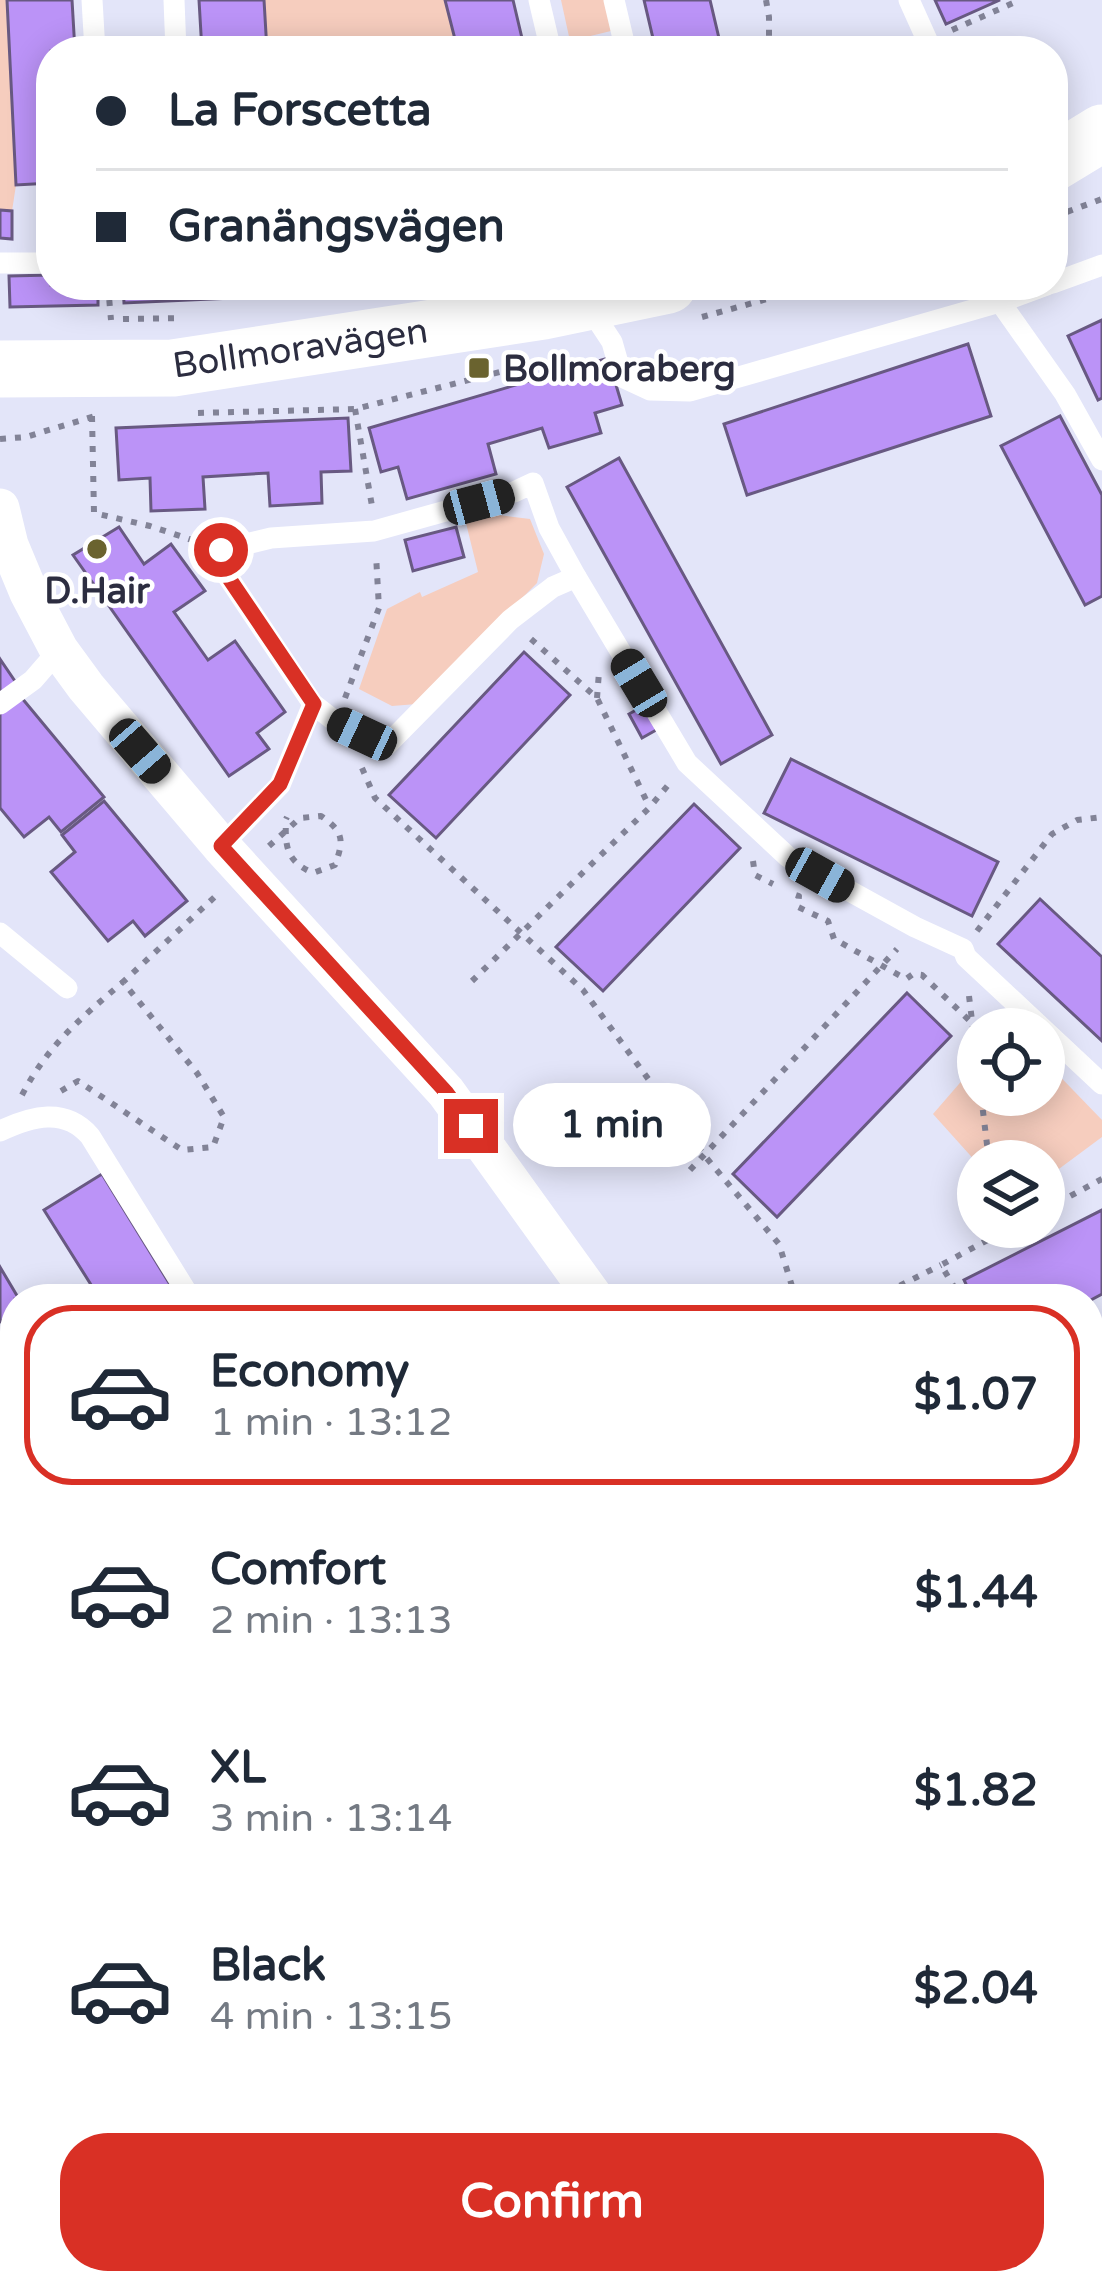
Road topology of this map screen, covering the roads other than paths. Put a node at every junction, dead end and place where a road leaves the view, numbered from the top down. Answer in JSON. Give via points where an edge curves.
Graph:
{"nodes":[{"id":1,"x":92,"y":0,"type":"edge"},
{"id":2,"x":174,"y":0,"type":"edge"},
{"id":3,"x":539,"y":0,"type":"edge"},
{"id":4,"x":614,"y":0,"type":"edge"},
{"id":5,"x":908,"y":0,"type":"edge"},
{"id":6,"x":94,"y":36,"type":"edge"},
{"id":7,"x":175,"y":36,"type":"edge"},
{"id":8,"x":547,"y":36,"type":"edge"},
{"id":9,"x":622,"y":36,"type":"edge"},
{"id":10,"x":931,"y":36,"type":"edge"},
{"id":11,"x":1102,"y":133,"type":"edge"},
{"id":12,"x":1102,"y":149,"type":"edge"},
{"id":13,"x":1068,"y":155,"type":"edge"},
{"id":14,"x":1068,"y":160,"type":"edge"},
{"id":15,"x":36,"y":262,"type":"edge"},
{"id":16,"x":0,"y":263,"type":"edge"},
{"id":17,"x":1102,"y":265,"type":"edge"},
{"id":18,"x":1068,"y":277,"type":"edge"},
{"id":19,"x":596,"y":300,"type":"edge"},
{"id":20,"x":1006,"y":300,"type":"edge"},
{"id":21,"x":586,"y":302,"type":"junction"},
{"id":22,"x":1000,"y":302,"type":"junction"},
{"id":23,"x":0,"y":369,"type":"edge"},
{"id":24,"x":1102,"y":460,"type":"edge"},
{"id":25,"x":0,"y":508,"type":"edge"},
{"id":26,"x":576,"y":577,"type":"junction"},
{"id":27,"x":59,"y":650,"type":"junction"},
{"id":28,"x":0,"y":704,"type":"edge"},
{"id":29,"x":314,"y":704,"type":"junction"},
{"id":30,"x":221,"y":846,"type":"junction"},
{"id":31,"x":0,"y":933,"type":"edge"},
{"id":32,"x":67,"y":988,"type":"dead end"},
{"id":33,"x":1102,"y":1084,"type":"edge"},
{"id":34,"x":0,"y":1131,"type":"edge"},
{"id":35,"x":182,"y":1284,"type":"edge"},
{"id":36,"x":584,"y":1284,"type":"edge"}],
"edges":[{"from":1,"to":6,"type":"lane"},
{"from":2,"to":7,"type":"lane"},
{"from":3,"to":8,"type":"lane"},
{"from":4,"to":9,"type":"lane"},
{"from":5,"to":10,"type":"lane"},
{"from":11,"to":13,"type":"street"},
{"from":12,"to":14,"type":"street"},
{"from":15,"to":16,"type":"lane"},
{"from":17,"to":18,"type":"lane"},
{"from":19,"to":21,"type":"street","name":"Bollmoravägen"},
{"from":20,"to":22,"type":"lane"},
{"from":21,"to":22,"type":"lane","via":[[612,342],[622,377],[650,389],[690,391]]},
{"from":21,"to":23,"type":"street","name":"Bollmoravägen","via":[[173,368]]},
{"from":22,"to":24,"type":"lane"},
{"from":25,"to":27,"type":"street","via":[[22,577]]},
{"from":26,"to":29,"type":"lane","via":[[510,620],[386,746]]},
{"from":26,"to":29,"type":"lane","via":[[533,483],[374,531],[221,550],[218,562]]},
{"from":26,"to":33,"type":"lane","via":[[687,763],[788,857],[965,953]]},
{"from":27,"to":28,"type":"lane"},
{"from":27,"to":30,"type":"street"},
{"from":29,"to":30,"type":"lane","via":[[280,784]]},
{"from":30,"to":36,"type":"street","via":[[446,1092]]},
{"from":31,"to":32,"type":"lane"},
{"from":34,"to":35,"type":"lane","via":[[47,1117],[80,1125]]}]}
